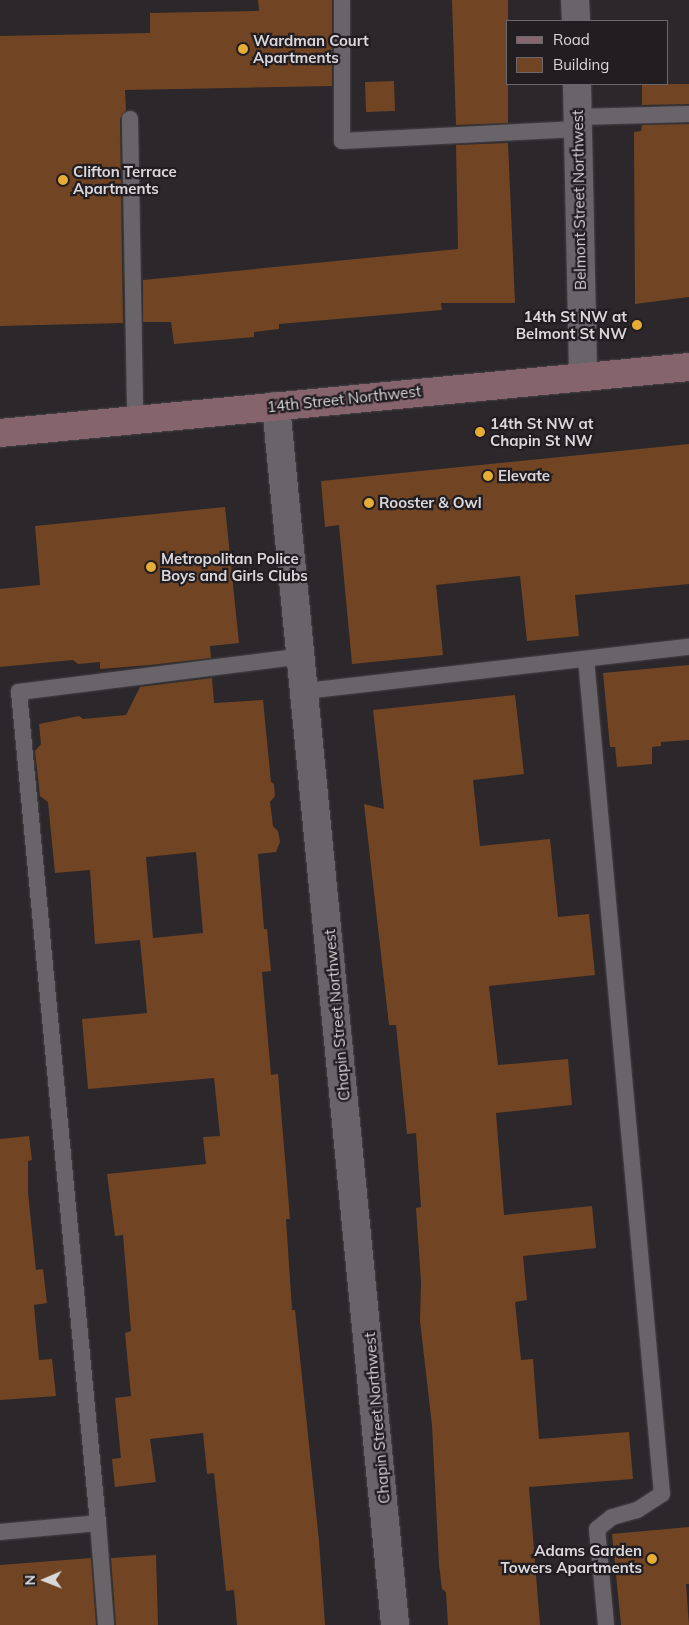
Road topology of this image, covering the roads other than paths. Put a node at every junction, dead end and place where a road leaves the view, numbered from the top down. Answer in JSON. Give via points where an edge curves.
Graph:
{"nodes":[{"id":1,"x":342,"y":0,"type":"edge"},
{"id":2,"x":575,"y":0,"type":"edge"},
{"id":3,"x":576,"y":20,"type":"edge"},
{"id":4,"x":577,"y":85,"type":"edge"},
{"id":5,"x":689,"y":114,"type":"edge"},
{"id":6,"x":130,"y":118,"type":"dead end"},
{"id":7,"x":578,"y":123,"type":"junction"},
{"id":8,"x":689,"y":367,"type":"edge"},
{"id":9,"x":582,"y":377,"type":"junction"},
{"id":10,"x":276,"y":406,"type":"junction"},
{"id":11,"x":135,"y":420,"type":"junction"},
{"id":12,"x":0,"y":433,"type":"edge"},
{"id":13,"x":689,"y":647,"type":"edge"},
{"id":14,"x":303,"y":656,"type":"junction"},
{"id":15,"x":586,"y":659,"type":"junction"},
{"id":16,"x":306,"y":691,"type":"junction"},
{"id":17,"x":98,"y":1524,"type":"junction"},
{"id":18,"x":0,"y":1532,"type":"edge"},
{"id":19,"x":106,"y":1625,"type":"edge"},
{"id":20,"x":396,"y":1625,"type":"edge"},
{"id":21,"x":606,"y":1625,"type":"edge"}],
"edges":[{"from":1,"to":7,"type":"lane","via":[[342,141]]},
{"from":2,"to":3,"type":"street"},
{"from":4,"to":7,"type":"street","name":"Belmont Street Northwest"},
{"from":5,"to":7,"type":"lane"},
{"from":6,"to":11,"type":"lane"},
{"from":7,"to":9,"type":"street","name":"Belmont Street Northwest"},
{"from":8,"to":9,"type":"main road","name":"14th Street Northwest"},
{"from":9,"to":10,"type":"main road","name":"14th Street Northwest"},
{"from":10,"to":11,"type":"main road","name":"14th Street Northwest"},
{"from":10,"to":14,"type":"street","name":"Chapin Street Northwest"},
{"from":11,"to":12,"type":"main road","name":"14th Street Northwest"},
{"from":13,"to":15,"type":"lane"},
{"from":14,"to":16,"type":"street","name":"Chapin Street Northwest"},
{"from":14,"to":17,"type":"lane","via":[[19,692]]},
{"from":15,"to":16,"type":"lane"},
{"from":15,"to":21,"type":"lane","via":[[662,1494],[636,1510],[612,1517],[597,1529]]},
{"from":16,"to":20,"type":"street","name":"Chapin Street Northwest"},
{"from":17,"to":18,"type":"lane"},
{"from":17,"to":19,"type":"lane"}]}
